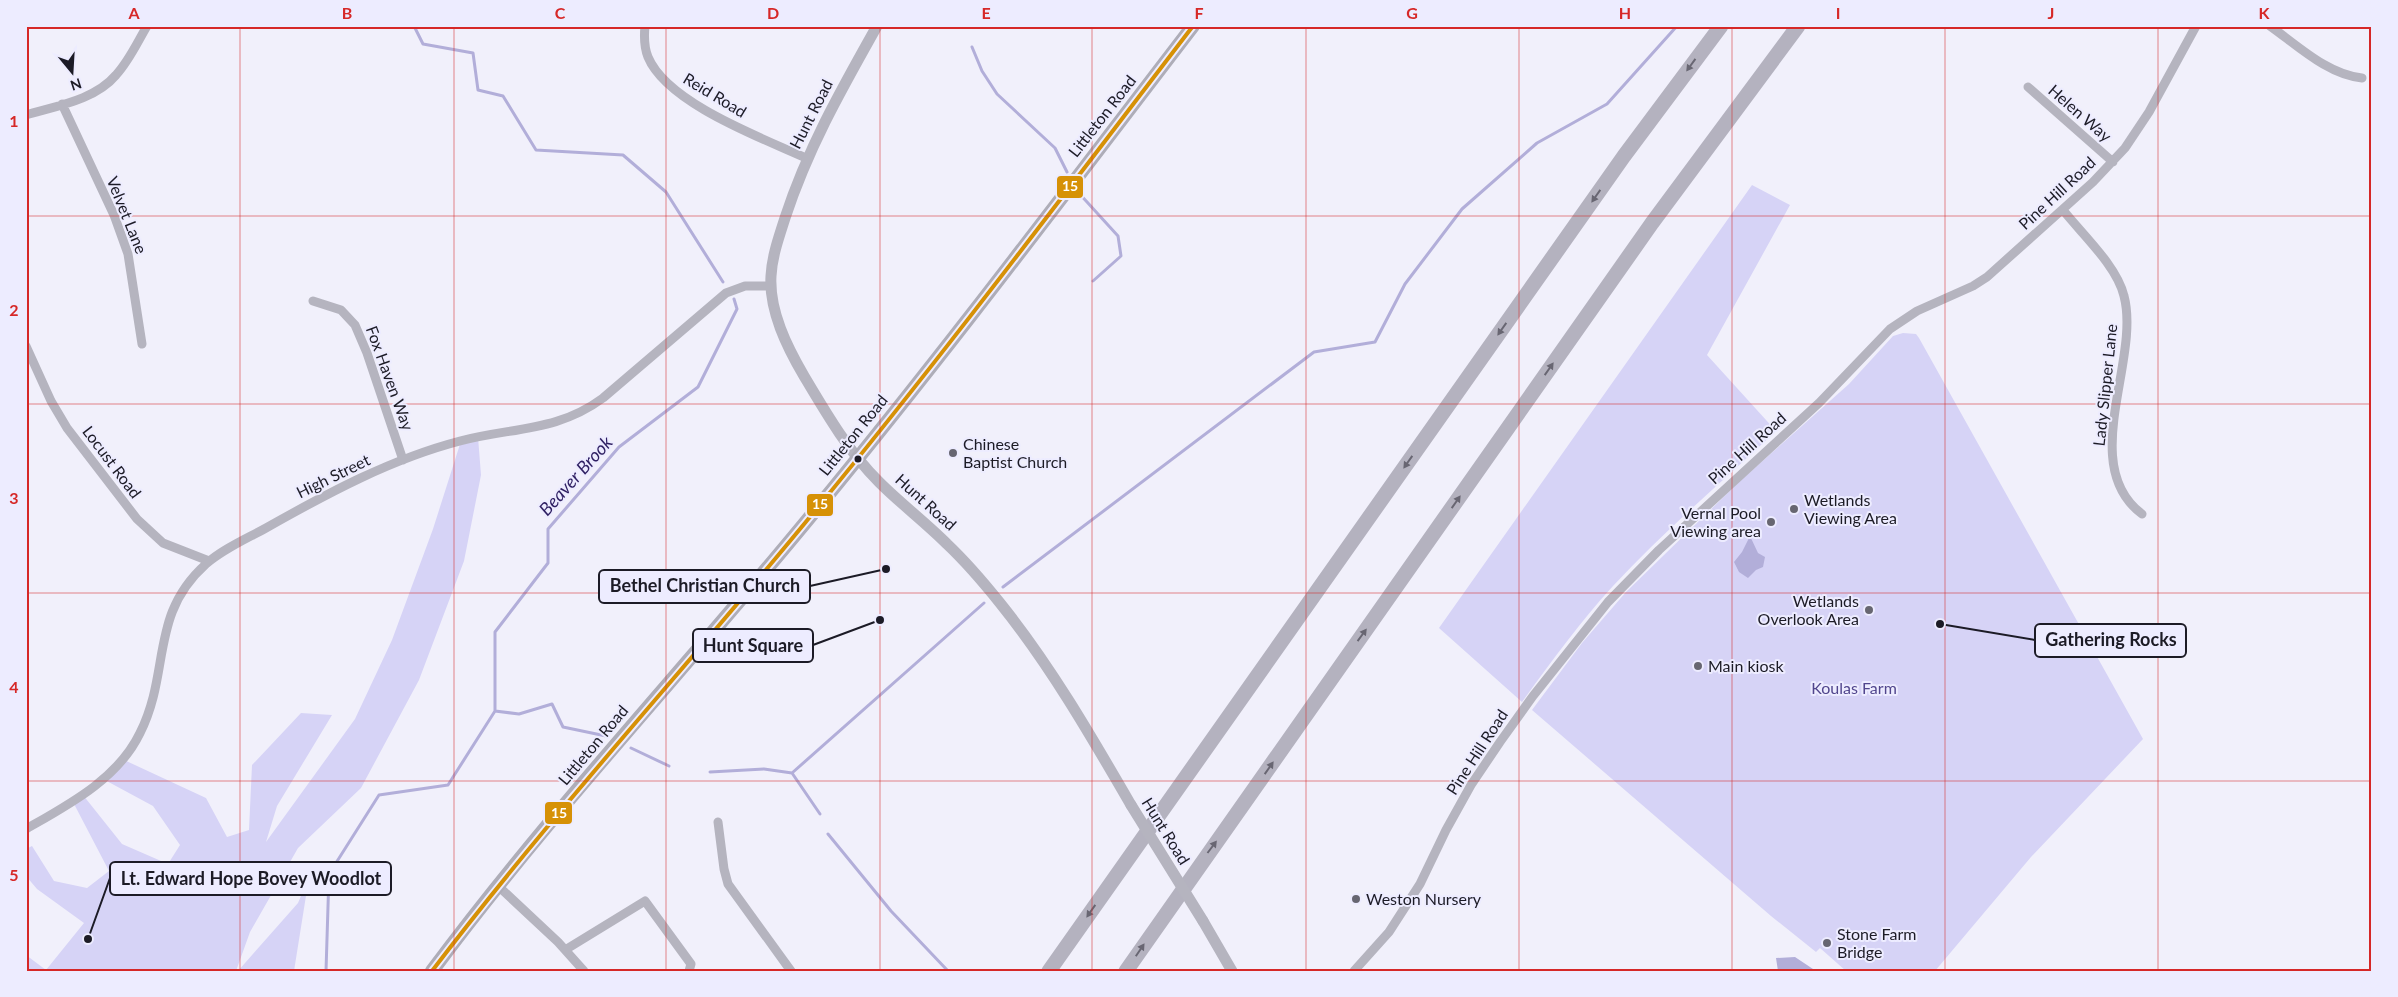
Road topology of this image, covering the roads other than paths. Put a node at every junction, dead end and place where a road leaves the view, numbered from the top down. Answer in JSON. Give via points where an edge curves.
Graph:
{"nodes":[{"id":1,"x":147,"y":26,"type":"edge"},
{"id":2,"x":645,"y":26,"type":"edge"},
{"id":3,"x":877,"y":26,"type":"edge"},
{"id":4,"x":1193,"y":26,"type":"edge"},
{"id":5,"x":1721,"y":26,"type":"edge"},
{"id":6,"x":1798,"y":26,"type":"edge"},
{"id":7,"x":2196,"y":26,"type":"edge"},
{"id":8,"x":2270,"y":26,"type":"edge"},
{"id":9,"x":2362,"y":78,"type":"dead end"},
{"id":10,"x":2028,"y":88,"type":"dead end"},
{"id":11,"x":62,"y":104,"type":"junction"},
{"id":12,"x":26,"y":115,"type":"edge"},
{"id":13,"x":806,"y":158,"type":"junction"},
{"id":14,"x":2113,"y":162,"type":"junction"},
{"id":15,"x":2063,"y":210,"type":"junction"},
{"id":16,"x":771,"y":286,"type":"junction"},
{"id":17,"x":313,"y":301,"type":"dead end"},
{"id":18,"x":142,"y":344,"type":"dead end"},
{"id":19,"x":26,"y":346,"type":"edge"},
{"id":20,"x":857,"y":458,"type":"junction"},
{"id":21,"x":403,"y":460,"type":"junction"},
{"id":22,"x":2142,"y":514,"type":"dead end"},
{"id":23,"x":209,"y":561,"type":"junction"},
{"id":24,"x":718,"y":822,"type":"dead end"},
{"id":25,"x":26,"y":829,"type":"edge"},
{"id":26,"x":497,"y":885,"type":"junction"},
{"id":27,"x":565,"y":950,"type":"junction"},
{"id":28,"x":432,"y":971,"type":"edge"},
{"id":29,"x":584,"y":971,"type":"edge"},
{"id":30,"x":689,"y":971,"type":"edge"},
{"id":31,"x":790,"y":971,"type":"edge"},
{"id":32,"x":1048,"y":971,"type":"edge"},
{"id":33,"x":1126,"y":971,"type":"edge"},
{"id":34,"x":1232,"y":971,"type":"edge"},
{"id":35,"x":1354,"y":971,"type":"edge"}],
"edges":[{"from":1,"to":11,"type":"street","via":[[115,76],[98,90]]},
{"from":2,"to":13,"type":"street","name":"Reid Road","via":[[648,57],[663,79],[687,99]]},
{"from":3,"to":13,"type":"street","name":"Hunt Road"},
{"from":4,"to":20,"type":"main road","name":"Littleton Road"},
{"from":5,"to":32,"type":"highway","one_way":true,"via":[[1624,156]]},
{"from":33,"to":6,"type":"highway","one_way":true,"via":[[1652,223]]},
{"from":7,"to":14,"type":"street","name":"Pine Hill Road","via":[[2143,123]]},
{"from":8,"to":9,"type":"street","via":[[2335,71],[2348,77]]},
{"from":10,"to":14,"type":"street","name":"Helen Way"},
{"from":11,"to":12,"type":"street"},
{"from":11,"to":18,"type":"street","name":"Velvet Lane","via":[[128,254]]},
{"from":13,"to":16,"type":"street","name":"Hunt Road","via":[[775,251]]},
{"from":14,"to":15,"type":"street","name":"Pine Hill Road"},
{"from":15,"to":22,"type":"street","name":"Lady Slipper Lane","via":[[2114,274],[2124,296],[2127,329],[2114,424],[2114,459],[2122,491]]},
{"from":15,"to":35,"type":"street","name":"Pine Hill Road","via":[[1980,282],[1917,311],[1890,329],[1818,403],[1617,591],[1500,742],[1471,785],[1420,884],[1389,932]]},
{"from":16,"to":20,"type":"street","name":"Hunt Road","via":[[779,324],[792,356]]},
{"from":16,"to":21,"type":"street","name":"High Street","via":[[745,286],[726,293],[603,398],[572,418],[546,426],[461,441]]},
{"from":17,"to":21,"type":"street","name":"Fox Haven Way","via":[[341,310],[355,325]]},
{"from":19,"to":23,"type":"street","name":"Locust Road","via":[[67,428],[137,519],[163,543]]},
{"from":20,"to":26,"type":"main road","name":"Littleton Road"},
{"from":20,"to":34,"type":"street","name":"Hunt Road","bridge":true,"via":[[878,482],[948,545],[999,601],[1072,706]]},
{"from":21,"to":23,"type":"street","name":"High Street","via":[[321,497]]},
{"from":23,"to":25,"type":"street","name":"High Street","via":[[185,587],[169,616],[152,705],[140,735],[94,787]]},
{"from":24,"to":31,"type":"street","via":[[728,884]]},
{"from":26,"to":27,"type":"street"},
{"from":26,"to":28,"type":"main road","name":"Littleton Road"},
{"from":27,"to":29,"type":"street"},
{"from":27,"to":30,"type":"street","via":[[645,901],[691,964]]}]}
